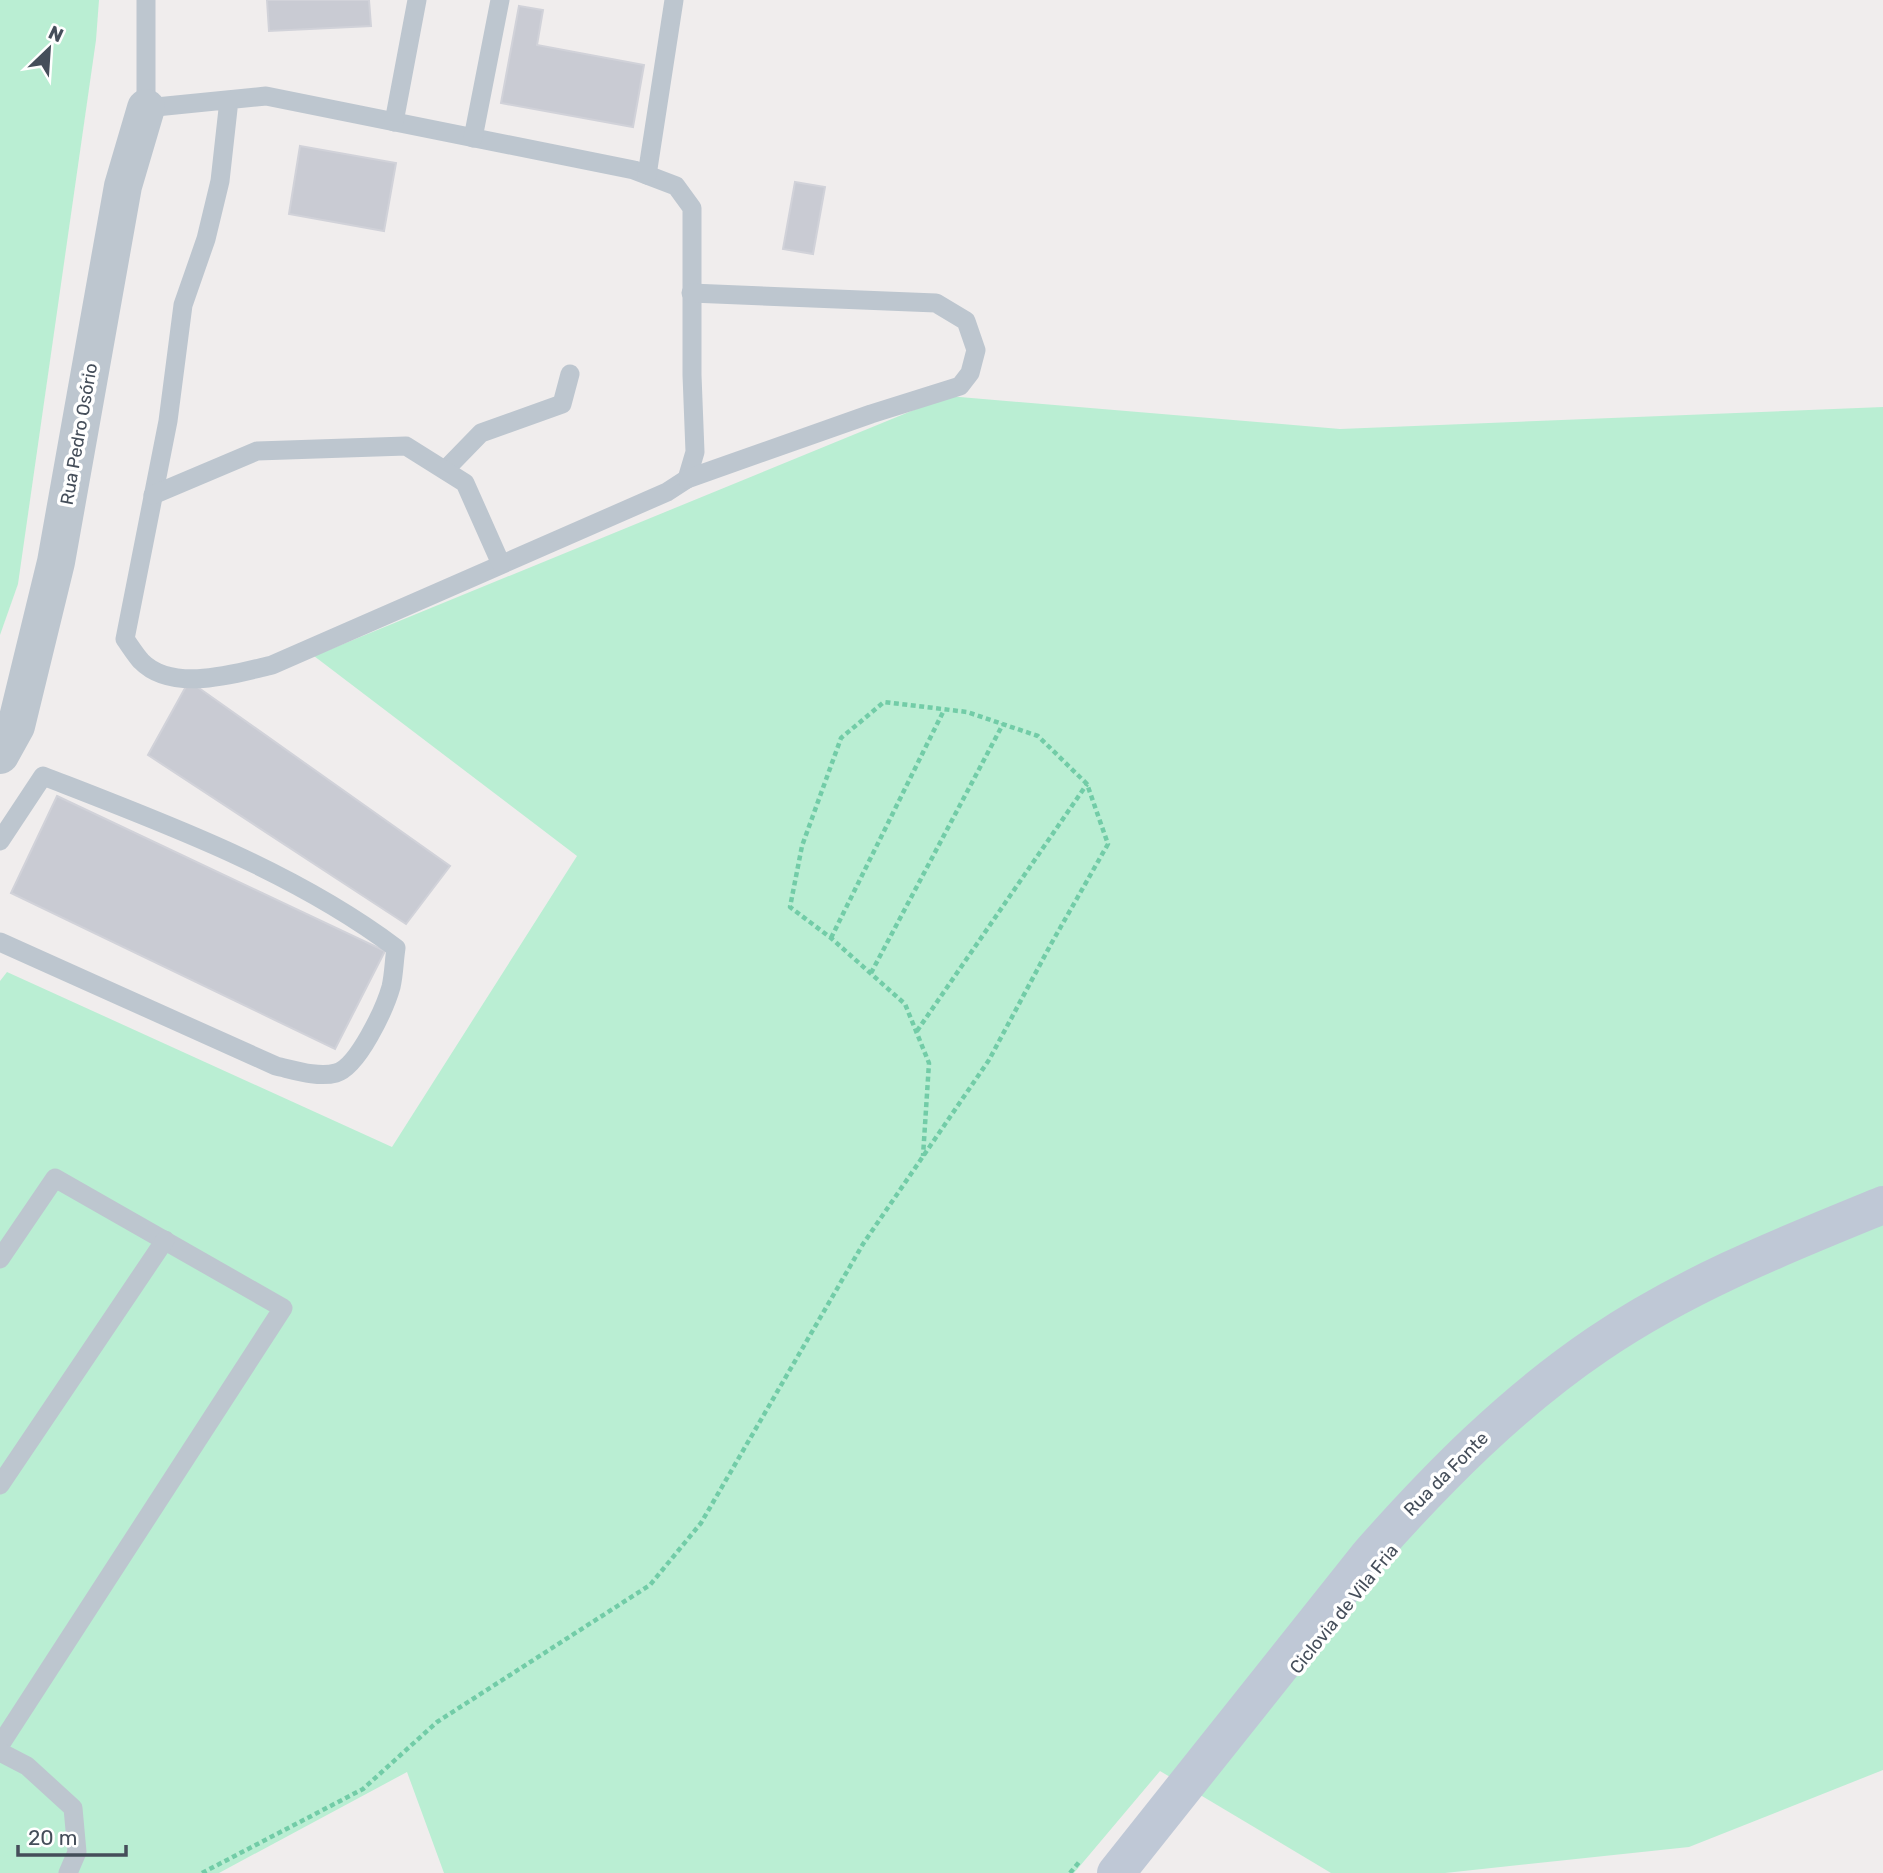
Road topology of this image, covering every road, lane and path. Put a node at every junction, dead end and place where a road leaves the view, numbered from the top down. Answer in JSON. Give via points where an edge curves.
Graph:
{"nodes":[{"id":1,"x":146,"y":0,"type":"edge"},
{"id":2,"x":417,"y":0,"type":"edge"},
{"id":3,"x":500,"y":0,"type":"edge"},
{"id":4,"x":674,"y":0,"type":"edge"},
{"id":5,"x":229,"y":100,"type":"junction"},
{"id":6,"x":145,"y":108,"type":"junction"},
{"id":7,"x":394,"y":122,"type":"junction"},
{"id":8,"x":473,"y":138,"type":"junction"},
{"id":9,"x":647,"y":175,"type":"junction"},
{"id":10,"x":691,"y":293,"type":"junction"},
{"id":11,"x":570,"y":374,"type":"dead end"},
{"id":12,"x":444,"y":470,"type":"junction"},
{"id":13,"x":687,"y":479,"type":"junction"},
{"id":14,"x":153,"y":495,"type":"junction"},
{"id":15,"x":501,"y":564,"type":"junction"},
{"id":16,"x":944,"y":709,"type":"junction"},
{"id":17,"x":1003,"y":724,"type":"junction"},
{"id":18,"x":0,"y":755,"type":"edge"},
{"id":19,"x":1087,"y":784,"type":"junction"},
{"id":20,"x":0,"y":841,"type":"edge"},
{"id":21,"x":831,"y":938,"type":"junction"},
{"id":22,"x":0,"y":942,"type":"edge"},
{"id":23,"x":871,"y":973,"type":"junction"},
{"id":24,"x":916,"y":1032,"type":"junction"},
{"id":25,"x":923,"y":1156,"type":"junction"},
{"id":26,"x":1883,"y":1205,"type":"edge"},
{"id":27,"x":165,"y":1240,"type":"junction"},
{"id":28,"x":0,"y":1259,"type":"edge"},
{"id":29,"x":0,"y":1485,"type":"edge"},
{"id":30,"x":0,"y":1745,"type":"edge"},
{"id":31,"x":0,"y":1752,"type":"edge"},
{"id":32,"x":68,"y":1873,"type":"edge"},
{"id":33,"x":202,"y":1873,"type":"edge"},
{"id":34,"x":1116,"y":1873,"type":"edge"}],
"edges":[{"from":1,"to":6,"type":"lane"},
{"from":2,"to":7,"type":"lane"},
{"from":3,"to":8,"type":"lane"},
{"from":4,"to":9,"type":"lane"},
{"from":5,"to":6,"type":"lane"},
{"from":5,"to":7,"type":"lane","via":[[266,96]]},
{"from":5,"to":14,"type":"lane","via":[[220,181],[183,305]]},
{"from":6,"to":18,"type":"street","name":"Rua Pedro Osório","via":[[123,186],[56,562],[16,726]]},
{"from":7,"to":8,"type":"lane"},
{"from":8,"to":9,"type":"lane"},
{"from":9,"to":10,"type":"lane","via":[[676,186],[692,208]]},
{"from":10,"to":13,"type":"lane","via":[[695,452]]},
{"from":10,"to":13,"type":"lane","via":[[936,303],[966,321],[976,350],[970,373],[960,386]]},
{"from":11,"to":12,"type":"lane","via":[[562,404],[481,433]]},
{"from":12,"to":14,"type":"lane","via":[[406,446],[257,451]]},
{"from":12,"to":15,"type":"lane","via":[[465,483]]},
{"from":13,"to":15,"type":"lane","via":[[667,492]]},
{"from":14,"to":15,"type":"lane","via":[[124,639],[143,663],[169,677],[215,679],[271,665]]},
{"from":16,"to":17,"type":"path"},
{"from":16,"to":21,"type":"path"},
{"from":16,"to":21,"type":"path","via":[[884,702],[841,738],[802,846],[790,906]]},
{"from":17,"to":19,"type":"path","via":[[1038,736]]},
{"from":17,"to":23,"type":"path"},
{"from":19,"to":24,"type":"path"},
{"from":19,"to":25,"type":"path","via":[[1108,844],[989,1060]]},
{"from":20,"to":22,"type":"lane","via":[[43,776],[166,824],[311,892],[396,948],[390,988],[353,1062],[337,1073],[302,1073],[276,1066]]},
{"from":21,"to":23,"type":"path"},
{"from":23,"to":24,"type":"path","via":[[905,1004]]},
{"from":24,"to":25,"type":"path","via":[[929,1063]]},
{"from":25,"to":33,"type":"path","via":[[863,1244],[701,1523],[650,1585],[437,1722],[363,1789]]},
{"from":26,"to":34,"type":"main road","name":"Rua da Fonte","via":[[1774,1250],[1645,1315],[1588,1351],[1497,1423],[1369,1555]]},
{"from":27,"to":28,"type":"lane","via":[[55,1178]]},
{"from":27,"to":29,"type":"lane"},
{"from":27,"to":30,"type":"lane","via":[[283,1308]]},
{"from":31,"to":32,"type":"lane","via":[[27,1766],[73,1808],[77,1852]]}]}
